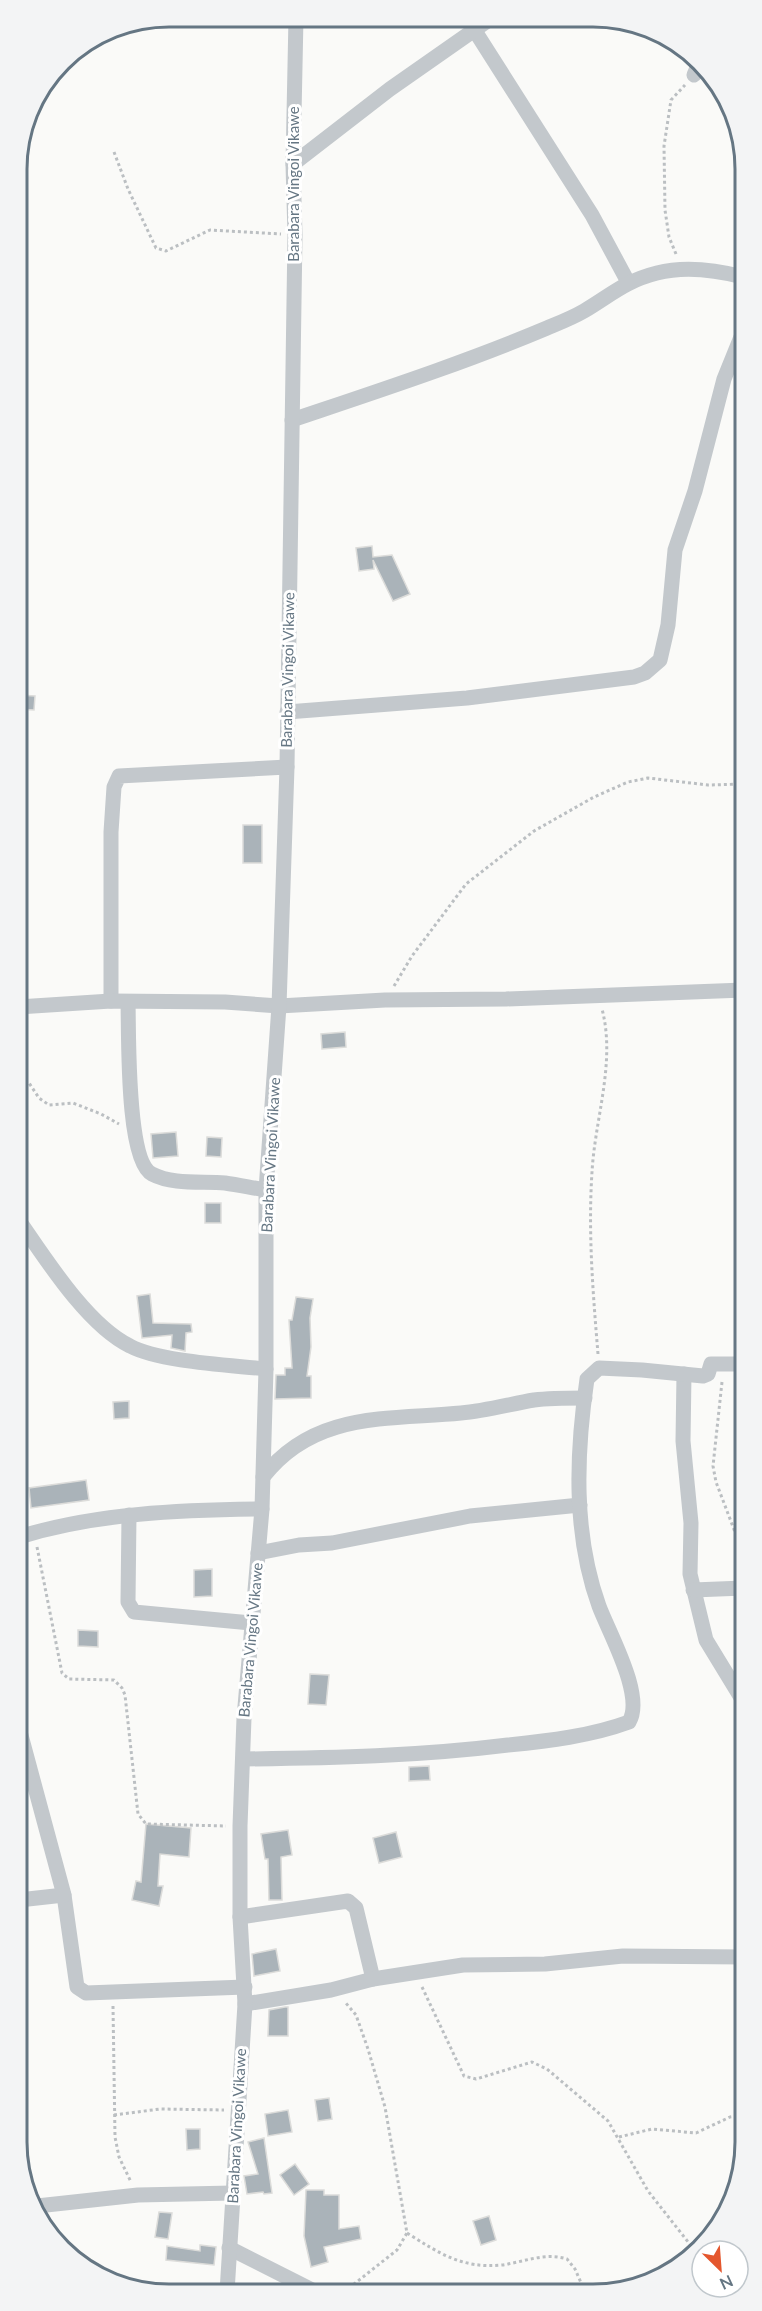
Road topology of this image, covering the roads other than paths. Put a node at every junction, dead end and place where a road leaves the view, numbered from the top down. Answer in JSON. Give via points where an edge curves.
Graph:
{"nodes":[{"id":1,"x":296,"y":27,"type":"edge"},
{"id":2,"x":479,"y":27,"type":"edge"},
{"id":3,"x":475,"y":30,"type":"junction"},
{"id":4,"x":696,"y":70,"type":"edge"},
{"id":5,"x":694,"y":75,"type":"road end"},
{"id":6,"x":292,"y":164,"type":"junction"},
{"id":7,"x":735,"y":276,"type":"edge"},
{"id":8,"x":628,"y":282,"type":"junction"},
{"id":9,"x":735,"y":352,"type":"edge"},
{"id":10,"x":292,"y":420,"type":"junction"},
{"id":11,"x":287,"y":712,"type":"junction"},
{"id":12,"x":287,"y":767,"type":"junction"},
{"id":13,"x":735,"y":990,"type":"edge"},
{"id":14,"x":111,"y":1001,"type":"junction"},
{"id":15,"x":128,"y":1003,"type":"junction"},
{"id":16,"x":27,"y":1006,"type":"edge"},
{"id":17,"x":279,"y":1006,"type":"junction"},
{"id":18,"x":266,"y":1190,"type":"junction"},
{"id":19,"x":27,"y":1232,"type":"edge"},
{"id":20,"x":735,"y":1365,"type":"edge"},
{"id":21,"x":266,"y":1369,"type":"junction"},
{"id":22,"x":684,"y":1374,"type":"junction"},
{"id":23,"x":585,"y":1398,"type":"junction"},
{"id":24,"x":263,"y":1477,"type":"junction"},
{"id":25,"x":580,"y":1504,"type":"junction"},
{"id":26,"x":262,"y":1509,"type":"junction"},
{"id":27,"x":129,"y":1515,"type":"junction"},
{"id":28,"x":27,"y":1534,"type":"edge"},
{"id":29,"x":258,"y":1553,"type":"junction"},
{"id":30,"x":735,"y":1588,"type":"edge"},
{"id":31,"x":693,"y":1590,"type":"junction"},
{"id":32,"x":251,"y":1623,"type":"junction"},
{"id":33,"x":735,"y":1686,"type":"edge"},
{"id":34,"x":27,"y":1758,"type":"edge"},
{"id":35,"x":244,"y":1759,"type":"junction"},
{"id":36,"x":64,"y":1894,"type":"junction"},
{"id":37,"x":27,"y":1899,"type":"edge"},
{"id":38,"x":240,"y":1917,"type":"junction"},
{"id":39,"x":735,"y":1957,"type":"edge"},
{"id":40,"x":373,"y":1979,"type":"junction"},
{"id":41,"x":245,"y":1987,"type":"junction"},
{"id":42,"x":244,"y":2004,"type":"junction"},
{"id":43,"x":233,"y":2193,"type":"junction"},
{"id":44,"x":42,"y":2205,"type":"edge"},
{"id":45,"x":230,"y":2248,"type":"junction"},
{"id":46,"x":228,"y":2284,"type":"edge"},
{"id":47,"x":300,"y":2284,"type":"edge"}],
"edges":[{"from":1,"to":6,"type":"street","name":"Barabara Vingoi Vikawe"},
{"from":2,"to":3,"type":"street"},
{"from":3,"to":6,"type":"street"},
{"from":3,"to":8,"type":"street","via":[[592,215]]},
{"from":4,"to":5,"type":"street"},
{"from":6,"to":10,"type":"street","name":"Barabara Vingoi Vikawe"},
{"from":7,"to":8,"type":"street","via":[[681,270]]},
{"from":8,"to":10,"type":"street","via":[[547,328]]},
{"from":9,"to":11,"type":"street","via":[[675,550],[668,625],[660,660],[654,668],[634,677],[467,698]]},
{"from":10,"to":11,"type":"street","name":"Barabara Vingoi Vikawe"},
{"from":11,"to":12,"type":"street","name":"Barabara Vingoi Vikawe"},
{"from":12,"to":14,"type":"street","via":[[119,776],[114,787],[111,832]]},
{"from":12,"to":17,"type":"street","name":"Barabara Vingoi Vikawe"},
{"from":13,"to":17,"type":"street"},
{"from":14,"to":15,"type":"street"},
{"from":14,"to":16,"type":"street"},
{"from":15,"to":17,"type":"street"},
{"from":15,"to":18,"type":"street","via":[[129,1071],[136,1134],[145,1168],[163,1179]]},
{"from":17,"to":18,"type":"street","name":"Barabara Vingoi Vikawe"},
{"from":18,"to":21,"type":"street","name":"Barabara Vingoi Vikawe"},
{"from":19,"to":21,"type":"street","via":[[54,1273],[110,1333],[130,1347]]},
{"from":20,"to":22,"type":"street","via":[[711,1365],[703,1376]]},
{"from":21,"to":24,"type":"street","name":"Barabara Vingoi Vikawe"},
{"from":22,"to":23,"type":"street","via":[[599,1368],[587,1379]]},
{"from":22,"to":31,"type":"street","via":[[683,1441]]},
{"from":23,"to":24,"type":"street","via":[[537,1400],[462,1413],[359,1420],[297,1445],[274,1462]]},
{"from":23,"to":25,"type":"street"},
{"from":24,"to":26,"type":"street","name":"Barabara Vingoi Vikawe"},
{"from":25,"to":29,"type":"street","via":[[470,1516]]},
{"from":25,"to":35,"type":"street","via":[[588,1569],[633,1697],[634,1711],[629,1722],[592,1732],[476,1749],[338,1758]]},
{"from":26,"to":27,"type":"street"},
{"from":26,"to":29,"type":"street","name":"Barabara Vingoi Vikawe"},
{"from":27,"to":28,"type":"street"},
{"from":27,"to":32,"type":"street","via":[[128,1602],[134,1612]]},
{"from":29,"to":32,"type":"street","name":"Barabara Vingoi Vikawe"},
{"from":30,"to":31,"type":"street"},
{"from":31,"to":33,"type":"street","via":[[706,1640]]},
{"from":32,"to":35,"type":"street","name":"Barabara Vingoi Vikawe"},
{"from":34,"to":36,"type":"street"},
{"from":35,"to":38,"type":"street","name":"Barabara Vingoi Vikawe"},
{"from":36,"to":37,"type":"street"},
{"from":36,"to":41,"type":"street","via":[[77,1987],[86,1993]]},
{"from":38,"to":40,"type":"street","via":[[348,1901],[356,1908]]},
{"from":38,"to":41,"type":"street","name":"Barabara Vingoi Vikawe"},
{"from":39,"to":40,"type":"street","via":[[623,1956],[545,1964],[463,1965]]},
{"from":40,"to":42,"type":"street"},
{"from":41,"to":42,"type":"street","name":"Barabara Vingoi Vikawe"},
{"from":42,"to":43,"type":"street","name":"Barabara Vingoi Vikawe"},
{"from":43,"to":44,"type":"street","via":[[138,2196]]},
{"from":43,"to":45,"type":"street","name":"Barabara Vingoi Vikawe"},
{"from":45,"to":46,"type":"street","name":"Barabara Vingoi Vikawe"},
{"from":45,"to":47,"type":"street"}]}
